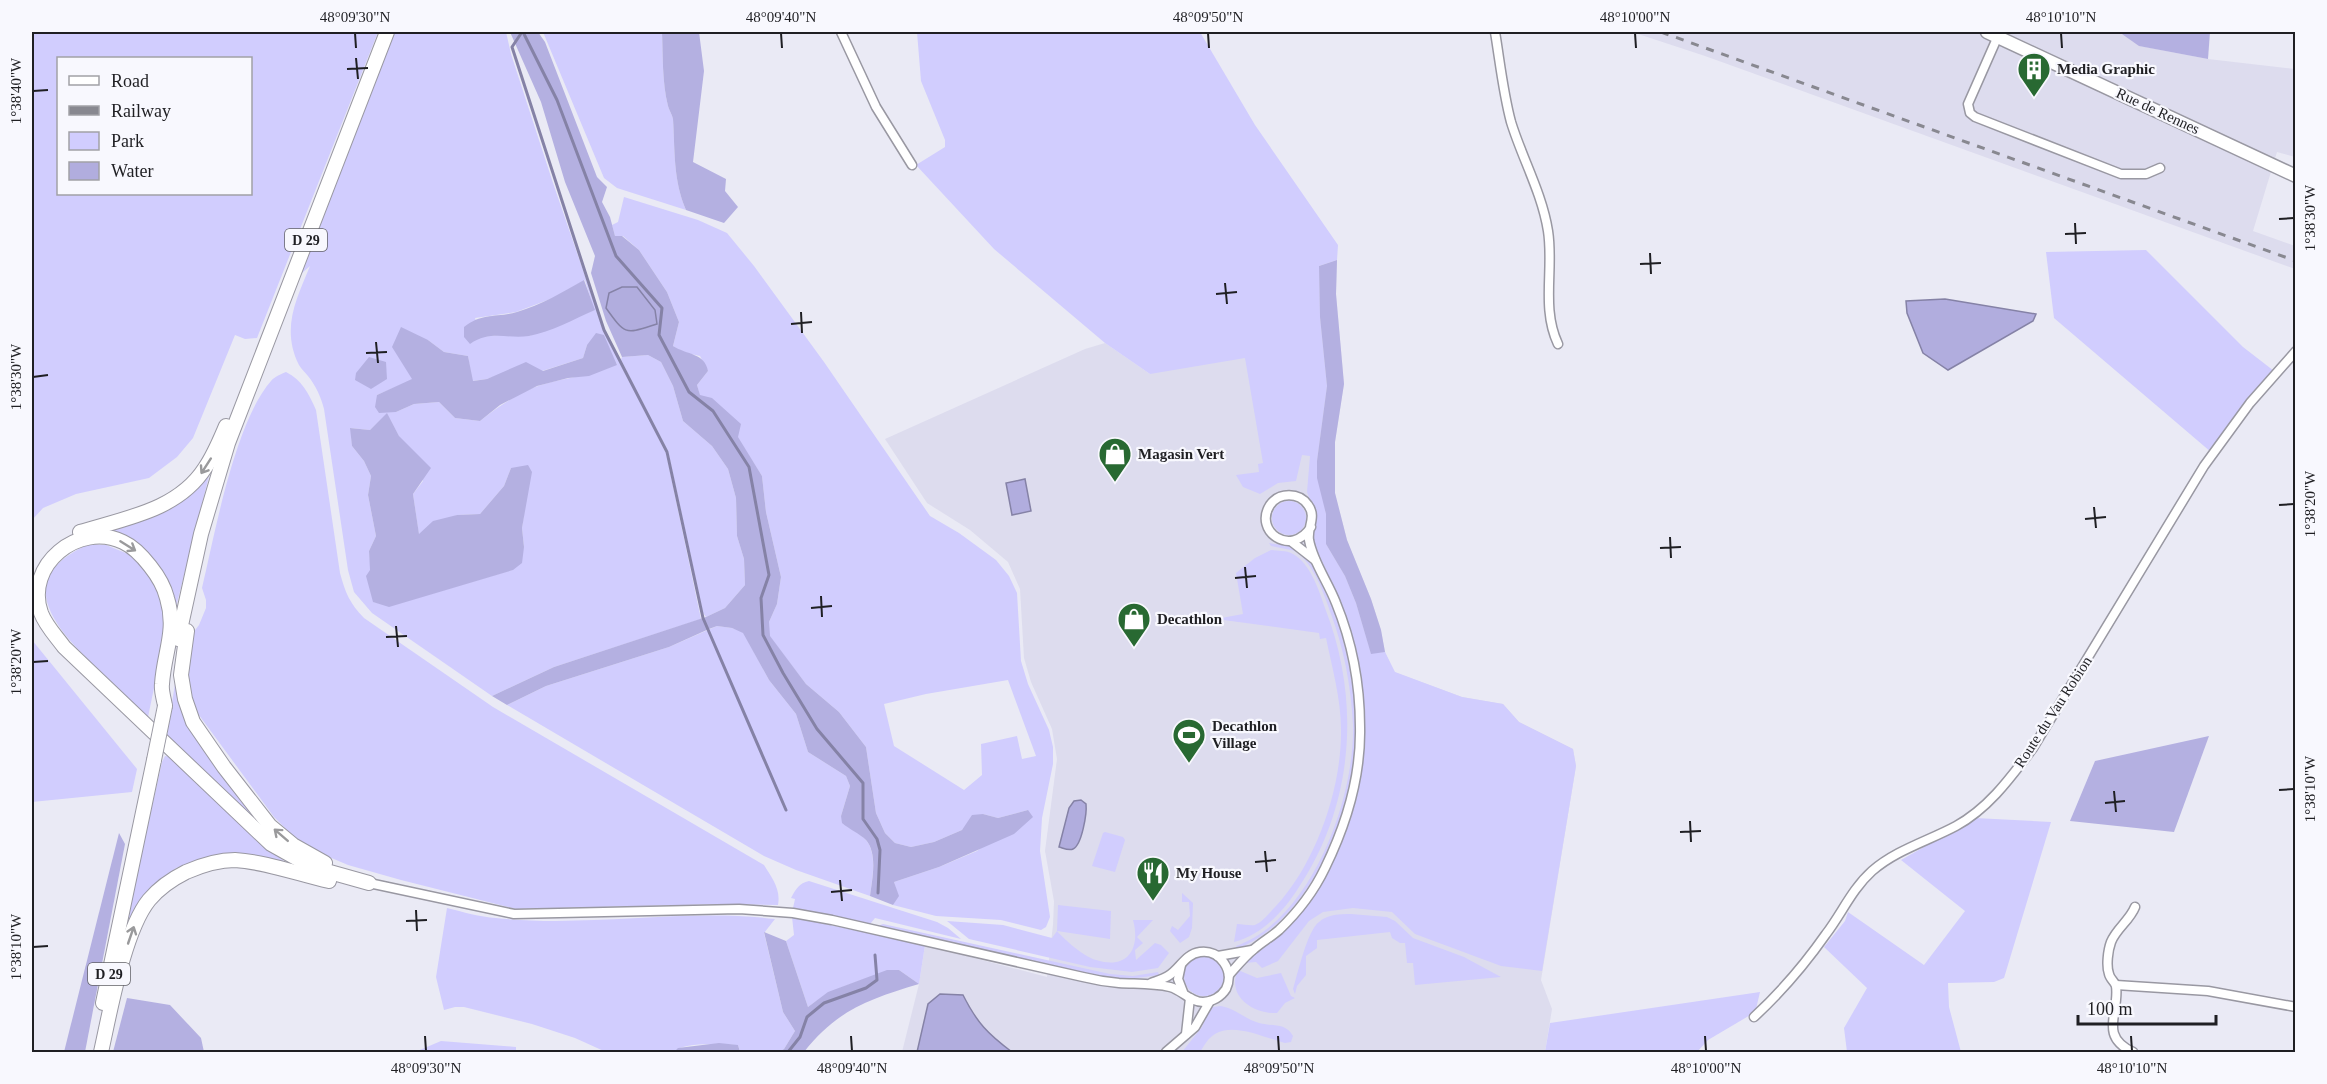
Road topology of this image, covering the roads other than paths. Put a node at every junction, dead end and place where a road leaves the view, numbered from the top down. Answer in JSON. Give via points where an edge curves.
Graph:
{"nodes":[{"id":1,"x":387,"y":32,"type":"edge"},
{"id":2,"x":842,"y":32,"type":"edge"},
{"id":3,"x":1495,"y":32,"type":"edge"},
{"id":4,"x":1992,"y":34,"type":"edge"},
{"id":5,"x":912,"y":165,"type":"dead end"},
{"id":6,"x":2160,"y":168,"type":"dead end"},
{"id":7,"x":2295,"y":176,"type":"edge"},
{"id":8,"x":1558,"y":344,"type":"dead end"},
{"id":9,"x":2295,"y":351,"type":"edge"},
{"id":10,"x":245,"y":397,"type":"junction"},
{"id":11,"x":1311,"y":528,"type":"junction"},
{"id":12,"x":1292,"y":542,"type":"junction"},
{"id":13,"x":1315,"y":560,"type":"junction"},
{"id":14,"x":190,"y":578,"type":"junction"},
{"id":15,"x":32,"y":593,"type":"edge"},
{"id":16,"x":32,"y":598,"type":"edge"},
{"id":17,"x":64,"y":647,"type":"junction"},
{"id":18,"x":165,"y":706,"type":"junction"},
{"id":19,"x":369,"y":883,"type":"junction"},
{"id":20,"x":2135,"y":907,"type":"dead end"},
{"id":21,"x":1252,"y":950,"type":"junction"},
{"id":22,"x":1218,"y":956,"type":"junction"},
{"id":23,"x":1181,"y":966,"type":"junction"},
{"id":24,"x":1229,"y":975,"type":"junction"},
{"id":25,"x":1150,"y":983,"type":"junction"},
{"id":26,"x":2116,"y":985,"type":"junction"},
{"id":27,"x":1187,"y":995,"type":"junction"},
{"id":28,"x":1210,"y":1001,"type":"junction"},
{"id":29,"x":2295,"y":1007,"type":"edge"},
{"id":30,"x":1754,"y":1017,"type":"dead end"},
{"id":31,"x":1186,"y":1034,"type":"junction"},
{"id":32,"x":2128,"y":1051,"type":"edge"},
{"id":33,"x":94,"y":1053,"type":"edge"},
{"id":34,"x":101,"y":1053,"type":"edge"},
{"id":35,"x":1166,"y":1053,"type":"edge"}],
"edges":[{"from":1,"to":10,"type":"main road","number":"D 29"},
{"from":2,"to":5,"type":"street","via":[[876,107]]},
{"from":3,"to":8,"type":"street","via":[[1512,123],[1548,230],[1548,304]]},
{"from":4,"to":6,"type":"street","via":[[1968,104],[1975,117],[2121,174],[2146,174]]},
{"from":4,"to":7,"type":"main road","name":"Rue de Rennes"},
{"from":9,"to":30,"type":"street","name":"Route du Vau Robion","via":[[2209,458],[2007,783],[1958,825],[1873,870],[1849,897],[1820,944]]},
{"from":10,"to":14,"type":"main road","number":"D 29","via":[[214,488]]},
{"from":10,"to":15,"type":"main road","one_way":true,"via":[[230,417],[205,469],[186,490],[152,510],[60,541],[37,568]]},
{"from":11,"to":12,"type":"street"},
{"from":11,"to":12,"type":"street","via":[[1312,512],[1307,503],[1294,495],[1276,499],[1266,513],[1269,529],[1279,539]]},
{"from":11,"to":13,"type":"street","via":[[1309,541]]},
{"from":12,"to":13,"type":"street"},
{"from":13,"to":21,"type":"street","via":[[1336,603],[1354,667],[1360,730],[1358,762],[1346,814],[1318,881],[1288,921]]},
{"from":14,"to":18,"type":"main road","number":"D 29"},
{"from":19,"to":14,"type":"main road","one_way":true,"via":[[311,857],[281,836],[260,814],[193,722],[181,675],[191,611]]},
{"from":16,"to":17,"type":"main road","via":[[42,631]]},
{"from":17,"to":18,"type":"main road","one_way":true,"via":[[45,622],[39,606],[39,582],[48,564],[65,546],[84,538],[104,537],[128,545],[158,577],[169,606],[172,628],[162,685]]},
{"from":17,"to":19,"type":"main road","via":[[271,844],[312,867]]},
{"from":18,"to":33,"type":"main road","number":"D 29","bridge":true},
{"from":19,"to":25,"type":"street","via":[[514,914],[739,909],[792,913],[1083,978]]},
{"from":34,"to":19,"type":"main road","one_way":true,"via":[[134,926],[150,900],[169,882],[203,865],[234,861],[330,881]]},
{"from":20,"to":26,"type":"street","via":[[2112,940],[2109,975]]},
{"from":21,"to":22,"type":"street"},
{"from":21,"to":24,"type":"street"},
{"from":22,"to":23,"type":"street","via":[[1204,951],[1194,953]]},
{"from":22,"to":24,"type":"street"},
{"from":23,"to":25,"type":"street"},
{"from":23,"to":27,"type":"street","via":[[1178,979]]},
{"from":24,"to":28,"type":"street","via":[[1225,990]]},
{"from":25,"to":27,"type":"street"},
{"from":26,"to":29,"type":"street","via":[[2208,991]]},
{"from":26,"to":32,"type":"street","via":[[2113,1032]]},
{"from":27,"to":28,"type":"street","via":[[1196,1001]]},
{"from":27,"to":31,"type":"street"},
{"from":28,"to":31,"type":"street","via":[[1195,1027]]},
{"from":31,"to":35,"type":"street"}]}
